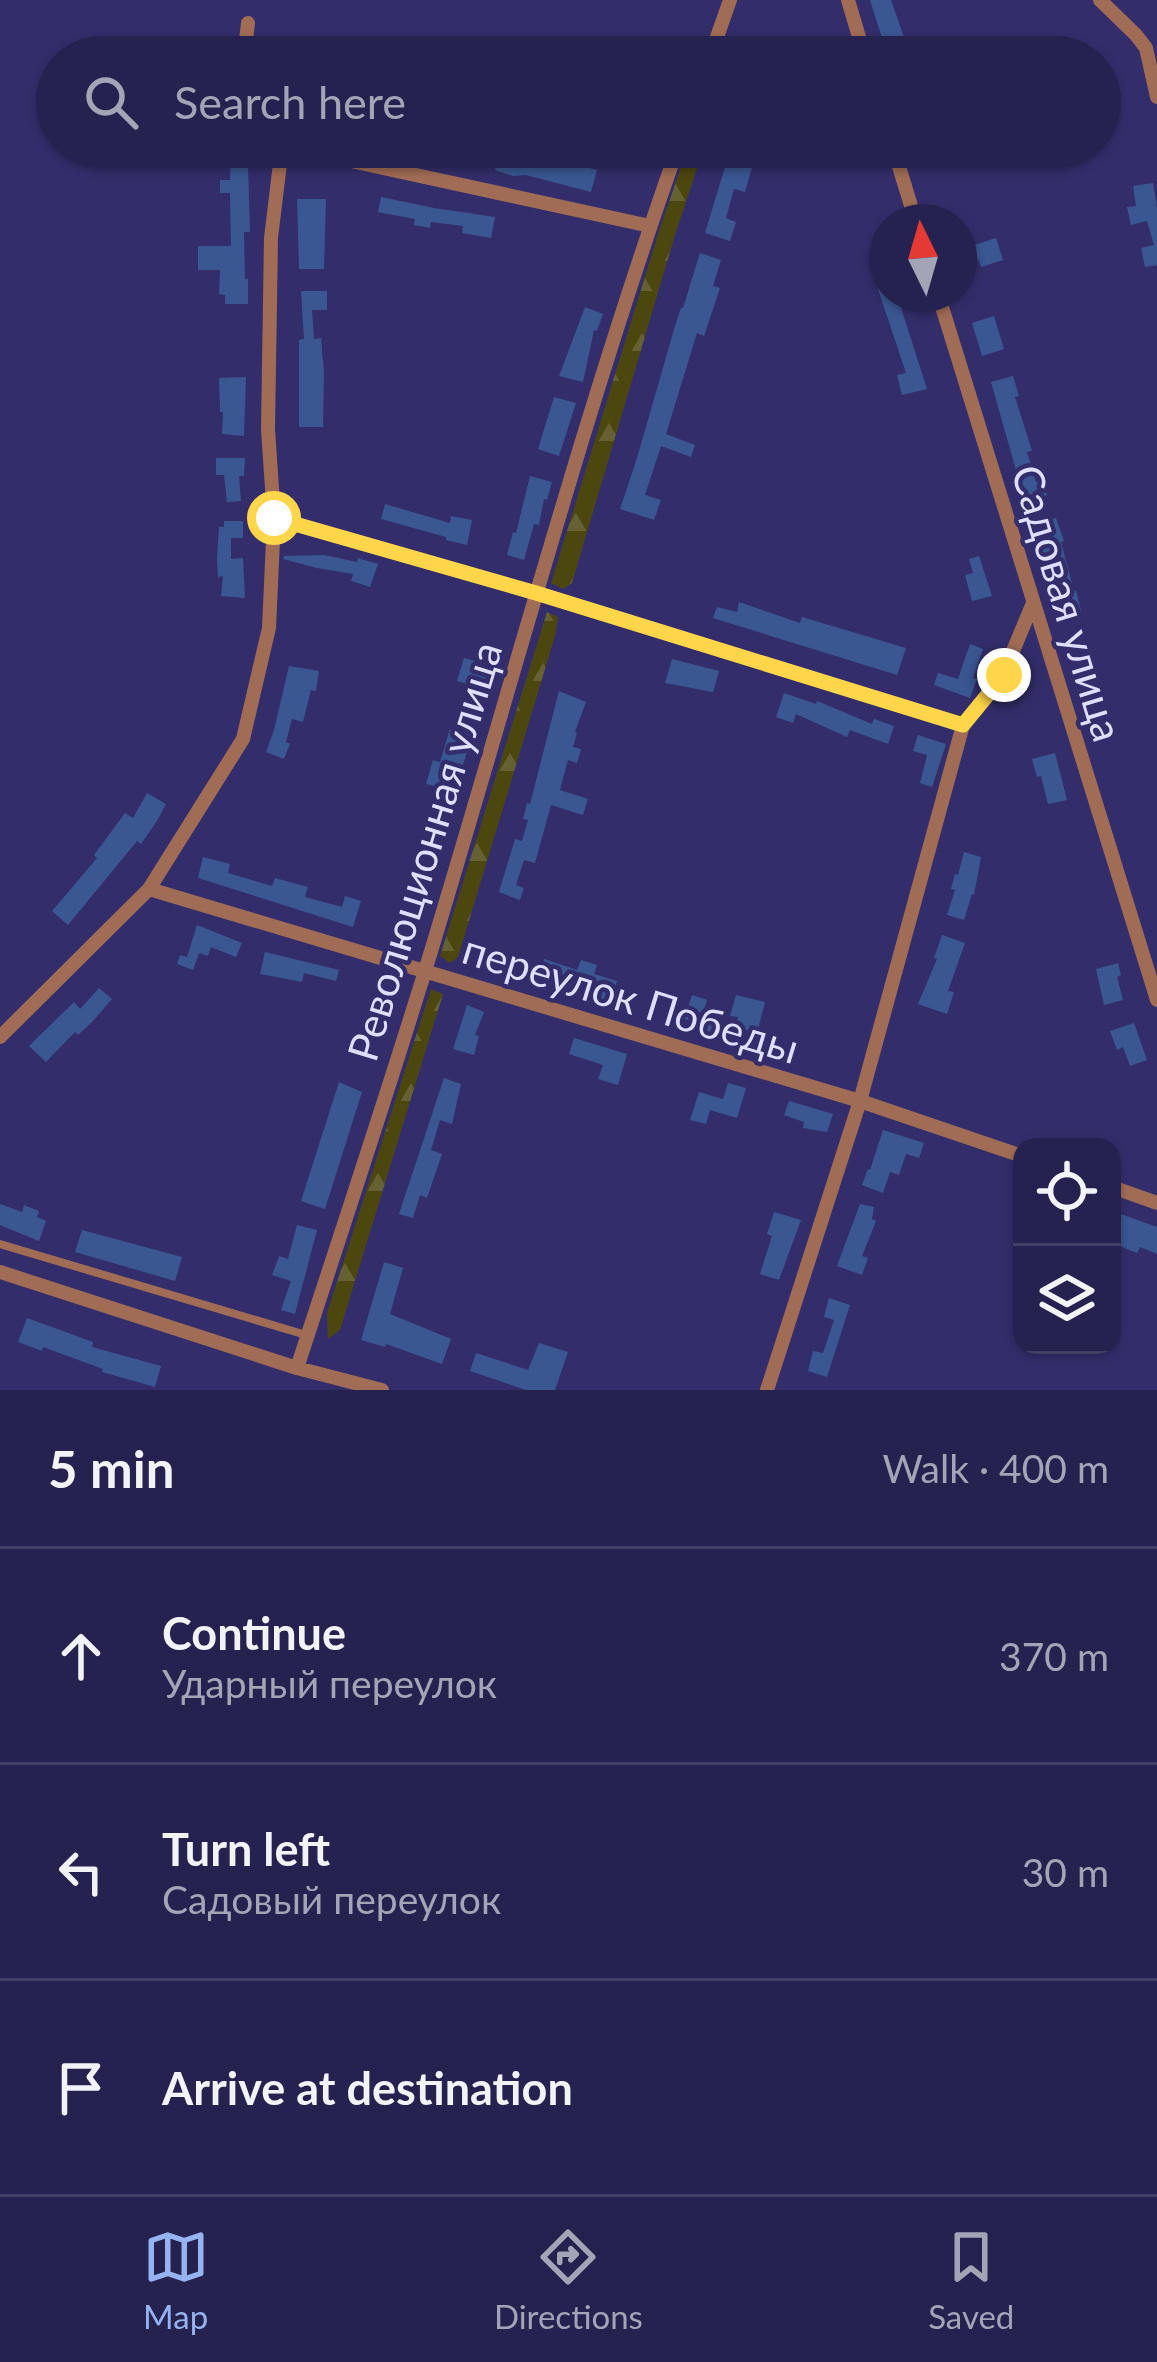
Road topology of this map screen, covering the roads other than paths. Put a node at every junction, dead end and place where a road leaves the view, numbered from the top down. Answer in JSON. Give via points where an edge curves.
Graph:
{"nodes":[{"id":1,"x":730,"y":0,"type":"edge"},
{"id":2,"x":848,"y":0,"type":"edge"},
{"id":3,"x":1100,"y":0,"type":"edge"},
{"id":4,"x":248,"y":23,"type":"dead end"},
{"id":5,"x":246,"y":36,"type":"edge"},
{"id":6,"x":717,"y":36,"type":"edge"},
{"id":7,"x":859,"y":36,"type":"edge"},
{"id":8,"x":1153,"y":60,"type":"edge"},
{"id":9,"x":1157,"y":97,"type":"edge"},
{"id":10,"x":281,"y":168,"type":"edge"},
{"id":11,"x":381,"y":168,"type":"edge"},
{"id":12,"x":671,"y":168,"type":"edge"},
{"id":13,"x":899,"y":168,"type":"edge"},
{"id":14,"x":910,"y":204,"type":"edge"},
{"id":15,"x":650,"y":226,"type":"junction"},
{"id":16,"x":944,"y":312,"type":"edge"},
{"id":17,"x":274,"y":518,"type":"junction"},
{"id":18,"x":536,"y":593,"type":"junction"},
{"id":19,"x":1033,"y":603,"type":"junction"},
{"id":20,"x":963,"y":725,"type":"junction"},
{"id":21,"x":149,"y":889,"type":"junction"},
{"id":22,"x":1149,"y":944,"type":"edge"},
{"id":23,"x":425,"y":971,"type":"junction"},
{"id":24,"x":1157,"y":1000,"type":"edge"},
{"id":25,"x":0,"y":1036,"type":"edge"},
{"id":26,"x":860,"y":1101,"type":"junction"},
{"id":27,"x":1013,"y":1153,"type":"edge"},
{"id":28,"x":1121,"y":1190,"type":"edge"},
{"id":29,"x":1157,"y":1203,"type":"edge"},
{"id":30,"x":0,"y":1244,"type":"edge"},
{"id":31,"x":0,"y":1272,"type":"edge"},
{"id":32,"x":308,"y":1336,"type":"junction"},
{"id":33,"x":297,"y":1368,"type":"junction"},
{"id":34,"x":382,"y":1390,"type":"edge"},
{"id":35,"x":767,"y":1390,"type":"edge"}],
"edges":[{"from":1,"to":6,"type":"street"},
{"from":2,"to":7,"type":"street"},
{"from":3,"to":8,"type":"street"},
{"from":4,"to":5,"type":"street"},
{"from":8,"to":9,"type":"street"},
{"from":10,"to":17,"type":"street","via":[[271,238]]},
{"from":11,"to":15,"type":"street"},
{"from":12,"to":15,"type":"street","name":"Революционная улица"},
{"from":13,"to":14,"type":"street"},
{"from":15,"to":18,"type":"street","name":"Революционная улица"},
{"from":16,"to":19,"type":"street","name":"Садовая улица"},
{"from":17,"to":18,"type":"street"},
{"from":17,"to":21,"type":"street","via":[[269,628],[243,739]]},
{"from":18,"to":20,"type":"street"},
{"from":18,"to":23,"type":"street","name":"Революционная улица"},
{"from":19,"to":20,"type":"street","via":[[1004,675]]},
{"from":19,"to":22,"type":"street","name":"Садовая улица"},
{"from":20,"to":26,"type":"street"},
{"from":21,"to":23,"type":"street","name":"переулок Победы"},
{"from":21,"to":25,"type":"street"},
{"from":22,"to":24,"type":"street","name":"Садовая улица"},
{"from":23,"to":26,"type":"street","name":"переулок Победы"},
{"from":23,"to":32,"type":"street","name":"Революционная улица"},
{"from":26,"to":27,"type":"street","name":"переулок Победы"},
{"from":26,"to":35,"type":"street"},
{"from":28,"to":29,"type":"street"},
{"from":30,"to":32,"type":"lane"},
{"from":31,"to":33,"type":"street"},
{"from":32,"to":33,"type":"street","name":"Революционная улица"},
{"from":33,"to":34,"type":"street"}]}
